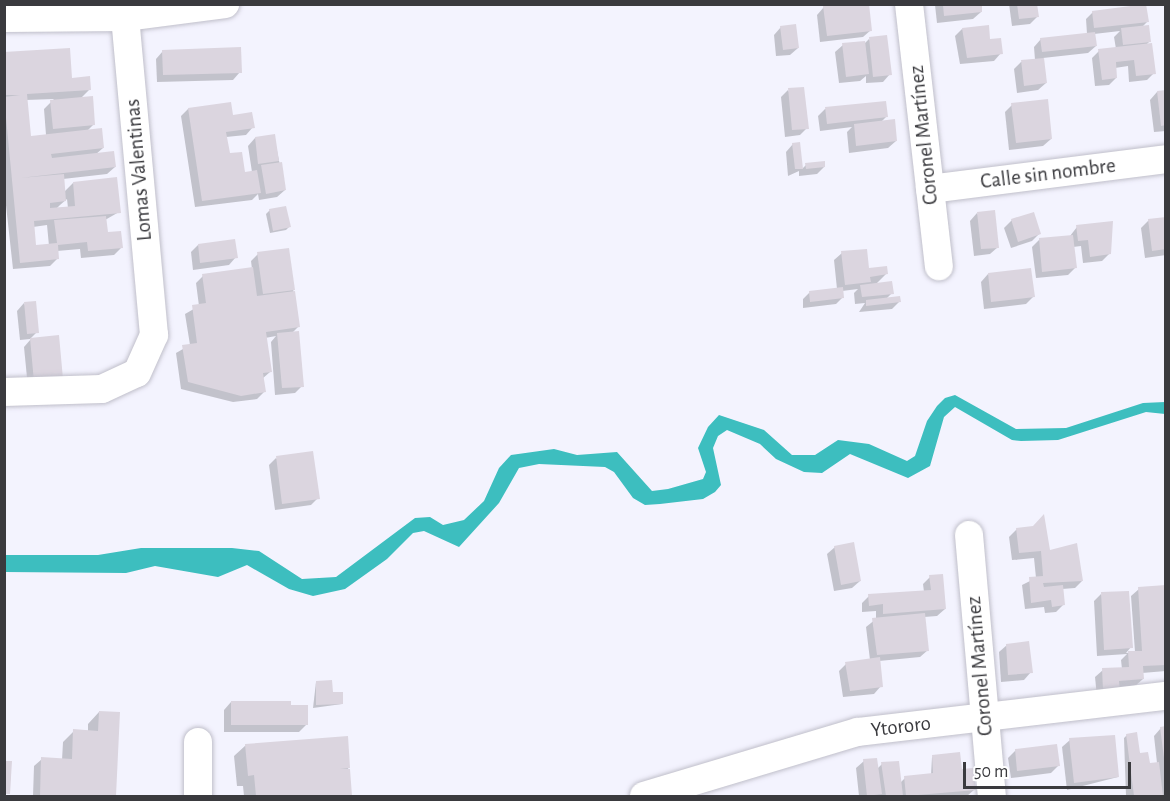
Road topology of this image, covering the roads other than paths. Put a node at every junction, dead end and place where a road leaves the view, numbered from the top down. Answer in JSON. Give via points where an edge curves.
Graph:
{"nodes":[{"id":1,"x":225,"y":4,"type":"edge"},
{"id":2,"x":909,"y":4,"type":"edge"},
{"id":3,"x":125,"y":11,"type":"edge"},
{"id":4,"x":4,"y":18,"type":"edge"},
{"id":5,"x":1166,"y":159,"type":"edge"},
{"id":6,"x":930,"y":189,"type":"junction"},
{"id":7,"x":939,"y":266,"type":"dead end"},
{"id":8,"x":4,"y":392,"type":"edge"},
{"id":9,"x":969,"y":535,"type":"dead end"},
{"id":10,"x":1166,"y":696,"type":"edge"},
{"id":11,"x":985,"y":717,"type":"junction"},
{"id":12,"x":198,"y":742,"type":"dead end"},
{"id":13,"x":198,"y":796,"type":"edge"},
{"id":14,"x":644,"y":796,"type":"edge"},
{"id":15,"x":992,"y":796,"type":"edge"}],
"edges":[{"from":1,"to":3,"type":"street"},
{"from":2,"to":6,"type":"street","name":"Coronel Martínez"},
{"from":3,"to":4,"type":"street"},
{"from":3,"to":8,"type":"street","name":"Lomas Valentinas","via":[[154,335],[137,373],[102,389]]},
{"from":5,"to":6,"type":"street","name":"Calle sin nombre"},
{"from":6,"to":7,"type":"street","name":"Coronel Martínez"},
{"from":9,"to":11,"type":"street","name":"Coronel Martínez"},
{"from":10,"to":11,"type":"street","name":"Ytororo"},
{"from":11,"to":14,"type":"street","name":"Ytororo","via":[[858,732]]},
{"from":11,"to":15,"type":"street","name":"Coronel Martínez"},
{"from":12,"to":13,"type":"street"}]}
